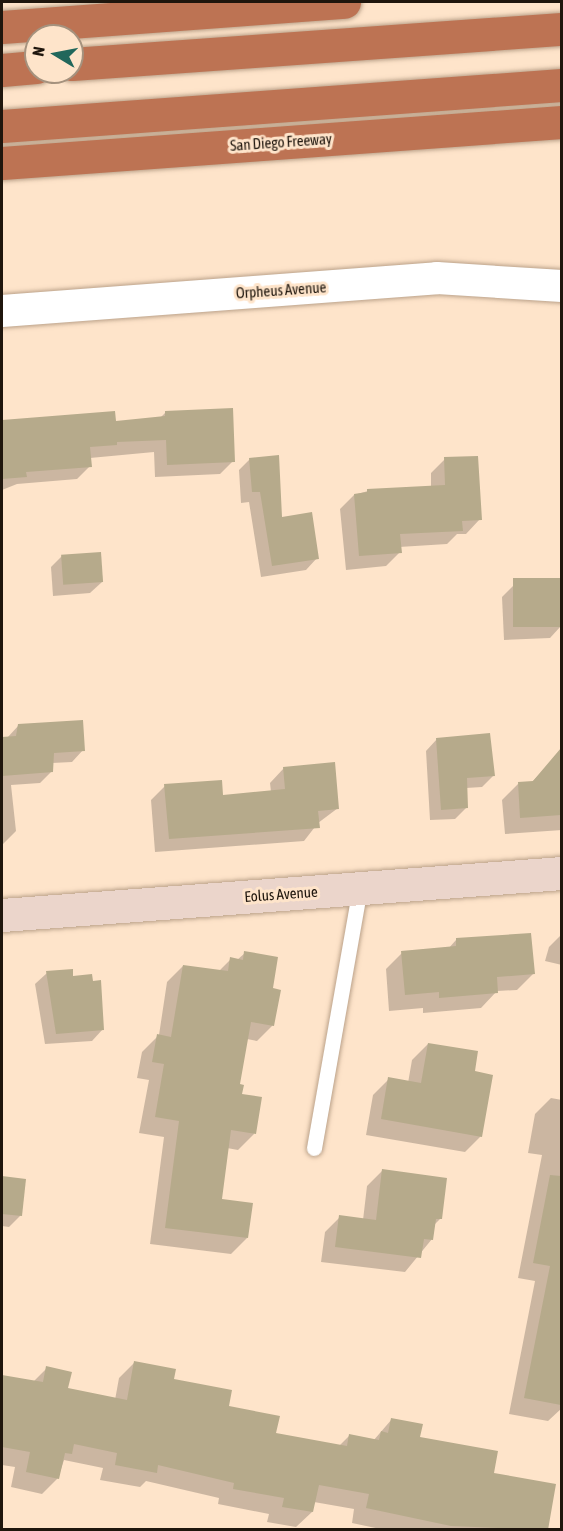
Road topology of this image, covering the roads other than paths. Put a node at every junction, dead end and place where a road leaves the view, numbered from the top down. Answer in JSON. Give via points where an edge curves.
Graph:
{"nodes":[{"id":1,"x":344,"y":2,"type":"edge"},
{"id":2,"x":2,"y":27,"type":"edge"},
{"id":3,"x":561,"y":28,"type":"edge"},
{"id":4,"x":84,"y":63,"type":"edge"},
{"id":5,"x":24,"y":68,"type":"edge"},
{"id":6,"x":2,"y":70,"type":"edge"},
{"id":7,"x":561,"y":85,"type":"edge"},
{"id":8,"x":561,"y":122,"type":"edge"},
{"id":9,"x":2,"y":126,"type":"edge"},
{"id":10,"x":2,"y":163,"type":"edge"},
{"id":11,"x":561,"y":286,"type":"edge"},
{"id":12,"x":2,"y":311,"type":"edge"},
{"id":13,"x":561,"y":873,"type":"edge"},
{"id":14,"x":360,"y":888,"type":"junction"},
{"id":15,"x":2,"y":915,"type":"edge"},
{"id":16,"x":314,"y":1148,"type":"dead end"}],
"edges":[{"from":1,"to":2,"type":"highway"},
{"from":3,"to":4,"type":"highway"},
{"from":5,"to":6,"type":"highway"},
{"from":7,"to":9,"type":"highway"},
{"from":8,"to":10,"type":"highway","name":"San Diego Freeway"},
{"from":11,"to":12,"type":"street","name":"Orpheus Avenue","via":[[437,278]]},
{"from":13,"to":14,"type":"street","name":"Eolus Avenue"},
{"from":14,"to":15,"type":"street","name":"Eolus Avenue"},
{"from":14,"to":16,"type":"lane"}]}
